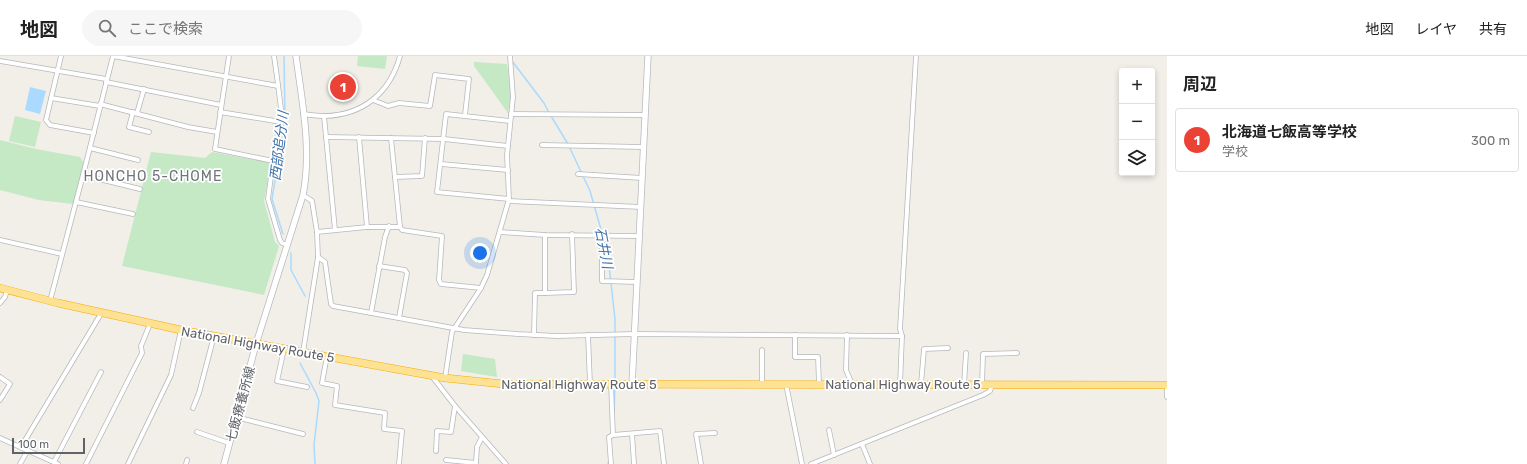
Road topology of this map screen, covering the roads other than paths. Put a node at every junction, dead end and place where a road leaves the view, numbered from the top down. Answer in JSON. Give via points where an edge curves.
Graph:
{"nodes":[{"id":1,"x":61,"y":56,"type":"edge"},
{"id":2,"x":229,"y":56,"type":"edge"},
{"id":3,"x":274,"y":56,"type":"edge"},
{"id":4,"x":296,"y":56,"type":"edge"},
{"id":5,"x":400,"y":56,"type":"edge"},
{"id":6,"x":510,"y":56,"type":"edge"},
{"id":7,"x":648,"y":56,"type":"edge"},
{"id":8,"x":916,"y":56,"type":"edge"},
{"id":9,"x":0,"y":62,"type":"edge"},
{"id":10,"x":57,"y":71,"type":"junction"},
{"id":11,"x":225,"y":77,"type":"junction"},
{"id":12,"x":106,"y":81,"type":"junction"},
{"id":13,"x":278,"y":86,"type":"junction"},
{"id":14,"x":144,"y":89,"type":"junction"},
{"id":15,"x":51,"y":98,"type":"junction"},
{"id":16,"x":373,"y":100,"type":"junction"},
{"id":17,"x":100,"y":105,"type":"junction"},
{"id":18,"x":221,"y":105,"type":"junction"},
{"id":19,"x":220,"y":112,"type":"junction"},
{"id":20,"x":135,"y":113,"type":"junction"},
{"id":21,"x":303,"y":114,"type":"junction"},
{"id":22,"x":511,"y":114,"type":"junction"},
{"id":23,"x":465,"y":115,"type":"junction"},
{"id":24,"x":324,"y":116,"type":"junction"},
{"id":25,"x":645,"y":116,"type":"junction"},
{"id":26,"x":510,"y":121,"type":"junction"},
{"id":27,"x":281,"y":122,"type":"junction"},
{"id":28,"x":148,"y":132,"type":"dead end"},
{"id":29,"x":217,"y":132,"type":"junction"},
{"id":30,"x":94,"y":133,"type":"junction"},
{"id":31,"x":326,"y":137,"type":"junction"},
{"id":32,"x":359,"y":138,"type":"junction"},
{"id":33,"x":391,"y":138,"type":"junction"},
{"id":34,"x":425,"y":138,"type":"junction"},
{"id":35,"x":444,"y":139,"type":"junction"},
{"id":36,"x":542,"y":145,"type":"dead end"},
{"id":37,"x":508,"y":146,"type":"junction"},
{"id":38,"x":643,"y":147,"type":"junction"},
{"id":39,"x":90,"y":148,"type":"junction"},
{"id":40,"x":138,"y":160,"type":"dead end"},
{"id":41,"x":273,"y":161,"type":"junction"},
{"id":42,"x":441,"y":164,"type":"junction"},
{"id":43,"x":508,"y":170,"type":"junction"},
{"id":44,"x":578,"y":174,"type":"dead end"},
{"id":45,"x":83,"y":175,"type":"junction"},
{"id":46,"x":395,"y":177,"type":"junction"},
{"id":47,"x":642,"y":178,"type":"junction"},
{"id":48,"x":140,"y":188,"type":"dead end"},
{"id":49,"x":303,"y":196,"type":"junction"},
{"id":50,"x":509,"y":200,"type":"junction"},
{"id":51,"x":76,"y":202,"type":"junction"},
{"id":52,"x":641,"y":207,"type":"junction"},
{"id":53,"x":133,"y":214,"type":"dead end"},
{"id":54,"x":389,"y":226,"type":"junction"},
{"id":55,"x":367,"y":227,"type":"junction"},
{"id":56,"x":400,"y":227,"type":"junction"},
{"id":57,"x":335,"y":230,"type":"junction"},
{"id":58,"x":316,"y":232,"type":"junction"},
{"id":59,"x":500,"y":232,"type":"junction"},
{"id":60,"x":572,"y":234,"type":"junction"},
{"id":61,"x":602,"y":234,"type":"junction"},
{"id":62,"x":545,"y":235,"type":"junction"},
{"id":63,"x":639,"y":236,"type":"junction"},
{"id":64,"x":0,"y":240,"type":"edge"},
{"id":65,"x":287,"y":245,"type":"junction"},
{"id":66,"x":62,"y":254,"type":"junction"},
{"id":67,"x":318,"y":257,"type":"junction"},
{"id":68,"x":379,"y":266,"type":"junction"},
{"id":69,"x":637,"y":282,"type":"junction"},
{"id":70,"x":481,"y":288,"type":"junction"},
{"id":71,"x":4,"y":289,"type":"edge"},
{"id":72,"x":545,"y":293,"type":"junction"},
{"id":73,"x":50,"y":300,"type":"junction"},
{"id":74,"x":0,"y":303,"type":"edge"},
{"id":75,"x":102,"y":312,"type":"junction"},
{"id":76,"x":371,"y":313,"type":"junction"},
{"id":77,"x":399,"y":318,"type":"junction"},
{"id":78,"x":150,"y":324,"type":"junction"},
{"id":79,"x":454,"y":328,"type":"junction"},
{"id":80,"x":181,"y":330,"type":"junction"},
{"id":81,"x":634,"y":334,"type":"junction"},
{"id":82,"x":534,"y":335,"type":"junction"},
{"id":83,"x":588,"y":335,"type":"junction"},
{"id":84,"x":795,"y":335,"type":"junction"},
{"id":85,"x":847,"y":335,"type":"junction"},
{"id":86,"x":214,"y":336,"type":"junction"},
{"id":87,"x":902,"y":336,"type":"junction"},
{"id":88,"x":256,"y":344,"type":"junction"},
{"id":89,"x":284,"y":348,"type":"junction"},
{"id":90,"x":948,"y":348,"type":"dead end"},
{"id":91,"x":762,"y":350,"type":"dead end"},
{"id":92,"x":303,"y":352,"type":"junction"},
{"id":93,"x":966,"y":353,"type":"dead end"},
{"id":94,"x":1016,"y":353,"type":"dead end"},
{"id":95,"x":327,"y":356,"type":"junction"},
{"id":96,"x":101,"y":372,"type":"dead end"},
{"id":97,"x":431,"y":375,"type":"junction"},
{"id":98,"x":0,"y":377,"type":"edge"},
{"id":99,"x":445,"y":378,"type":"junction"},
{"id":100,"x":590,"y":384,"type":"junction"},
{"id":101,"x":611,"y":384,"type":"junction"},
{"id":102,"x":632,"y":384,"type":"junction"},
{"id":103,"x":762,"y":384,"type":"junction"},
{"id":104,"x":786,"y":384,"type":"junction"},
{"id":105,"x":819,"y":384,"type":"junction"},
{"id":106,"x":852,"y":384,"type":"junction"},
{"id":107,"x":921,"y":384,"type":"junction"},
{"id":108,"x":982,"y":384,"type":"junction"},
{"id":109,"x":992,"y":384,"type":"junction"},
{"id":110,"x":900,"y":385,"type":"junction"},
{"id":111,"x":964,"y":385,"type":"junction"},
{"id":112,"x":1167,"y":385,"type":"edge"},
{"id":113,"x":307,"y":387,"type":"dead end"},
{"id":114,"x":1167,"y":396,"type":"edge"},
{"id":115,"x":0,"y":400,"type":"edge"},
{"id":116,"x":455,"y":406,"type":"junction"},
{"id":117,"x":193,"y":408,"type":"dead end"},
{"id":118,"x":236,"y":417,"type":"junction"},
{"id":119,"x":829,"y":430,"type":"dead end"},
{"id":120,"x":197,"y":432,"type":"dead end"},
{"id":121,"x":715,"y":433,"type":"dead end"},
{"id":122,"x":303,"y":434,"type":"dead end"},
{"id":123,"x":632,"y":434,"type":"junction"},
{"id":124,"x":613,"y":435,"type":"junction"},
{"id":125,"x":482,"y":437,"type":"junction"},
{"id":126,"x":0,"y":438,"type":"edge"},
{"id":127,"x":229,"y":443,"type":"junction"},
{"id":128,"x":862,"y":444,"type":"junction"},
{"id":129,"x":21,"y":447,"type":"junction"},
{"id":130,"x":28,"y":450,"type":"junction"},
{"id":131,"x":436,"y":452,"type":"dead end"},
{"id":132,"x":834,"y":455,"type":"junction"},
{"id":133,"x":446,"y":460,"type":"dead end"},
{"id":134,"x":821,"y":462,"type":"edge"},
{"id":135,"x":56,"y":463,"type":"edge"},
{"id":136,"x":20,"y":464,"type":"edge"},
{"id":137,"x":86,"y":464,"type":"edge"},
{"id":138,"x":128,"y":464,"type":"edge"},
{"id":139,"x":224,"y":464,"type":"edge"},
{"id":140,"x":399,"y":464,"type":"edge"},
{"id":141,"x":506,"y":464,"type":"edge"},
{"id":142,"x":611,"y":464,"type":"edge"},
{"id":143,"x":634,"y":464,"type":"edge"},
{"id":144,"x":664,"y":464,"type":"edge"},
{"id":145,"x":701,"y":464,"type":"edge"},
{"id":146,"x":802,"y":464,"type":"edge"},
{"id":147,"x":811,"y":464,"type":"edge"},
{"id":148,"x":870,"y":464,"type":"edge"}],
"edges":[{"from":1,"to":10,"type":"street"},
{"from":2,"to":11,"type":"street"},
{"from":3,"to":13,"type":"street"},
{"from":4,"to":21,"type":"street","name":"七飯療養所線"},
{"from":5,"to":16,"type":"street","via":[[393,77]]},
{"from":6,"to":22,"type":"street","via":[[513,96]]},
{"from":7,"to":25,"type":"street"},
{"from":8,"to":87,"type":"street","via":[[900,329]]},
{"from":9,"to":10,"type":"street"},
{"from":10,"to":12,"type":"street"},
{"from":10,"to":15,"type":"street"},
{"from":11,"to":12,"type":"street","via":[[112,56]]},
{"from":11,"to":13,"type":"street"},
{"from":11,"to":18,"type":"street"},
{"from":12,"to":14,"type":"street"},
{"from":12,"to":17,"type":"street"},
{"from":13,"to":27,"type":"street"},
{"from":14,"to":18,"type":"street"},
{"from":14,"to":20,"type":"street"},
{"from":15,"to":17,"type":"street"},
{"from":15,"to":30,"type":"street","via":[[47,123]]},
{"from":16,"to":23,"type":"street","via":[[388,106],[399,103],[430,106],[435,75],[469,79]]},
{"from":16,"to":24,"type":"street","via":[[356,110]]},
{"from":17,"to":20,"type":"street"},
{"from":17,"to":30,"type":"street"},
{"from":18,"to":19,"type":"street"},
{"from":19,"to":27,"type":"street"},
{"from":19,"to":29,"type":"street"},
{"from":20,"to":28,"type":"street","via":[[129,127]]},
{"from":20,"to":29,"type":"street"},
{"from":21,"to":24,"type":"street"},
{"from":21,"to":49,"type":"street","name":"七飯療養所線","via":[[307,169]]},
{"from":22,"to":25,"type":"street"},
{"from":22,"to":26,"type":"street"},
{"from":23,"to":26,"type":"street"},
{"from":23,"to":35,"type":"street","via":[[446,114]]},
{"from":24,"to":31,"type":"street"},
{"from":25,"to":38,"type":"street"},
{"from":26,"to":37,"type":"street"},
{"from":27,"to":41,"type":"street"},
{"from":29,"to":41,"type":"street","via":[[215,149]]},
{"from":30,"to":39,"type":"street"},
{"from":31,"to":32,"type":"street"},
{"from":31,"to":57,"type":"street"},
{"from":32,"to":33,"type":"street"},
{"from":32,"to":55,"type":"street"},
{"from":33,"to":34,"type":"street"},
{"from":33,"to":46,"type":"street"},
{"from":34,"to":35,"type":"street"},
{"from":34,"to":46,"type":"street","via":[[422,176]]},
{"from":35,"to":37,"type":"street"},
{"from":35,"to":42,"type":"street"},
{"from":36,"to":38,"type":"street"},
{"from":37,"to":43,"type":"street"},
{"from":38,"to":47,"type":"street"},
{"from":39,"to":40,"type":"street"},
{"from":39,"to":45,"type":"street"},
{"from":41,"to":65,"type":"street","via":[[268,199],[280,240]]},
{"from":42,"to":43,"type":"street"},
{"from":42,"to":50,"type":"street","via":[[438,192]]},
{"from":43,"to":50,"type":"street"},
{"from":44,"to":47,"type":"street"},
{"from":45,"to":48,"type":"street"},
{"from":45,"to":51,"type":"street"},
{"from":46,"to":56,"type":"street"},
{"from":47,"to":52,"type":"street"},
{"from":49,"to":58,"type":"street","via":[[312,201]]},
{"from":49,"to":65,"type":"street","name":"七飯療養所線"},
{"from":50,"to":52,"type":"street"},
{"from":50,"to":59,"type":"street"},
{"from":51,"to":53,"type":"street"},
{"from":51,"to":66,"type":"street"},
{"from":52,"to":63,"type":"street"},
{"from":54,"to":55,"type":"street"},
{"from":54,"to":56,"type":"street"},
{"from":54,"to":68,"type":"street"},
{"from":55,"to":57,"type":"street"},
{"from":56,"to":70,"type":"street","via":[[402,230],[442,236],[438,280],[441,284]]},
{"from":57,"to":58,"type":"street"},
{"from":58,"to":67,"type":"street"},
{"from":59,"to":62,"type":"street"},
{"from":59,"to":70,"type":"street"},
{"from":60,"to":61,"type":"street"},
{"from":60,"to":62,"type":"street"},
{"from":60,"to":72,"type":"street","via":[[574,292]]},
{"from":61,"to":63,"type":"street"},
{"from":61,"to":69,"type":"street","via":[[602,281]]},
{"from":62,"to":72,"type":"street"},
{"from":63,"to":69,"type":"street"},
{"from":64,"to":66,"type":"street"},
{"from":65,"to":88,"type":"street","name":"七飯療養所線"},
{"from":66,"to":73,"type":"street"},
{"from":67,"to":76,"type":"street","via":[[325,262],[331,304]]},
{"from":67,"to":92,"type":"street"},
{"from":68,"to":76,"type":"street"},
{"from":68,"to":77,"type":"street","via":[[405,270],[407,273]]},
{"from":69,"to":81,"type":"street"},
{"from":70,"to":79,"type":"street"},
{"from":71,"to":73,"type":"highway","name":"National Highway Route 5"},
{"from":71,"to":74,"type":"street","via":[[5,297]]},
{"from":72,"to":82,"type":"street","via":[[535,293]]},
{"from":73,"to":75,"type":"highway","name":"National Highway Route 5"},
{"from":75,"to":78,"type":"highway","name":"National Highway Route 5"},
{"from":75,"to":129,"type":"street"},
{"from":76,"to":77,"type":"street"},
{"from":77,"to":79,"type":"street"},
{"from":78,"to":80,"type":"highway","name":"National Highway Route 5"},
{"from":78,"to":137,"type":"street","via":[[141,346],[142,353]]},
{"from":79,"to":82,"type":"street"},
{"from":79,"to":99,"type":"street"},
{"from":80,"to":86,"type":"highway","name":"National Highway Route 5"},
{"from":80,"to":138,"type":"street","via":[[172,375]]},
{"from":81,"to":83,"type":"street"},
{"from":81,"to":84,"type":"street"},
{"from":81,"to":102,"type":"street"},
{"from":82,"to":83,"type":"street"},
{"from":83,"to":100,"type":"street"},
{"from":84,"to":85,"type":"street"},
{"from":84,"to":105,"type":"street","via":[[795,357],[818,356]]},
{"from":85,"to":87,"type":"street"},
{"from":85,"to":106,"type":"street","via":[[846,370]]},
{"from":86,"to":88,"type":"highway","name":"National Highway Route 5"},
{"from":86,"to":117,"type":"street"},
{"from":87,"to":110,"type":"street"},
{"from":88,"to":89,"type":"highway","name":"National Highway Route 5"},
{"from":88,"to":118,"type":"street","name":"七飯療養所線"},
{"from":89,"to":92,"type":"highway","name":"National Highway Route 5"},
{"from":89,"to":113,"type":"street","via":[[277,381]]},
{"from":90,"to":107,"type":"street","via":[[924,349]]},
{"from":91,"to":103,"type":"street"},
{"from":92,"to":95,"type":"highway","name":"National Highway Route 5"},
{"from":93,"to":111,"type":"street"},
{"from":94,"to":108,"type":"street","via":[[984,354]]},
{"from":95,"to":97,"type":"highway","name":"National Highway Route 5"},
{"from":95,"to":140,"type":"street","via":[[322,383],[338,386],[335,405],[385,413],[384,429],[402,431]]},
{"from":96,"to":135,"type":"street"},
{"from":97,"to":99,"type":"highway","name":"National Highway Route 5"},
{"from":97,"to":116,"type":"street"},
{"from":98,"to":115,"type":"street","via":[[10,384]]},
{"from":99,"to":100,"type":"highway","name":"National Highway Route 5","via":[[503,384]]},
{"from":100,"to":101,"type":"highway","name":"National Highway Route 5"},
{"from":101,"to":102,"type":"highway","name":"National Highway Route 5"},
{"from":101,"to":124,"type":"street"},
{"from":102,"to":103,"type":"highway","name":"National Highway Route 5"},
{"from":103,"to":104,"type":"highway","name":"National Highway Route 5"},
{"from":104,"to":105,"type":"highway","name":"National Highway Route 5"},
{"from":104,"to":146,"type":"street"},
{"from":105,"to":106,"type":"highway","name":"National Highway Route 5"},
{"from":106,"to":110,"type":"highway","name":"National Highway Route 5"},
{"from":107,"to":110,"type":"highway","name":"National Highway Route 5"},
{"from":107,"to":111,"type":"highway","name":"National Highway Route 5"},
{"from":108,"to":109,"type":"highway","name":"National Highway Route 5"},
{"from":108,"to":111,"type":"highway","name":"National Highway Route 5"},
{"from":109,"to":112,"type":"highway","name":"National Highway Route 5"},
{"from":109,"to":128,"type":"street","via":[[990,391],[983,395]]},
{"from":112,"to":114,"type":"street"},
{"from":116,"to":125,"type":"street"},
{"from":116,"to":131,"type":"street","via":[[451,432],[437,431]]},
{"from":118,"to":122,"type":"street"},
{"from":118,"to":127,"type":"street","name":"七飯療養所線"},
{"from":119,"to":132,"type":"street"},
{"from":120,"to":127,"type":"street"},
{"from":121,"to":145,"type":"street","via":[[696,434]]},
{"from":123,"to":124,"type":"street"},
{"from":123,"to":143,"type":"street"},
{"from":123,"to":144,"type":"street","via":[[660,431]]},
{"from":124,"to":142,"type":"street","via":[[609,437]]},
{"from":125,"to":133,"type":"street","via":[[477,447],[476,463]]},
{"from":125,"to":141,"type":"street"},
{"from":126,"to":129,"type":"street"},
{"from":127,"to":139,"type":"street","name":"七飯療養所線"},
{"from":128,"to":132,"type":"street"},
{"from":128,"to":148,"type":"street"},
{"from":129,"to":130,"type":"street"},
{"from":130,"to":135,"type":"street"},
{"from":130,"to":136,"type":"street"},
{"from":132,"to":134,"type":"street"},
{"from":134,"to":147,"type":"street"}]}
